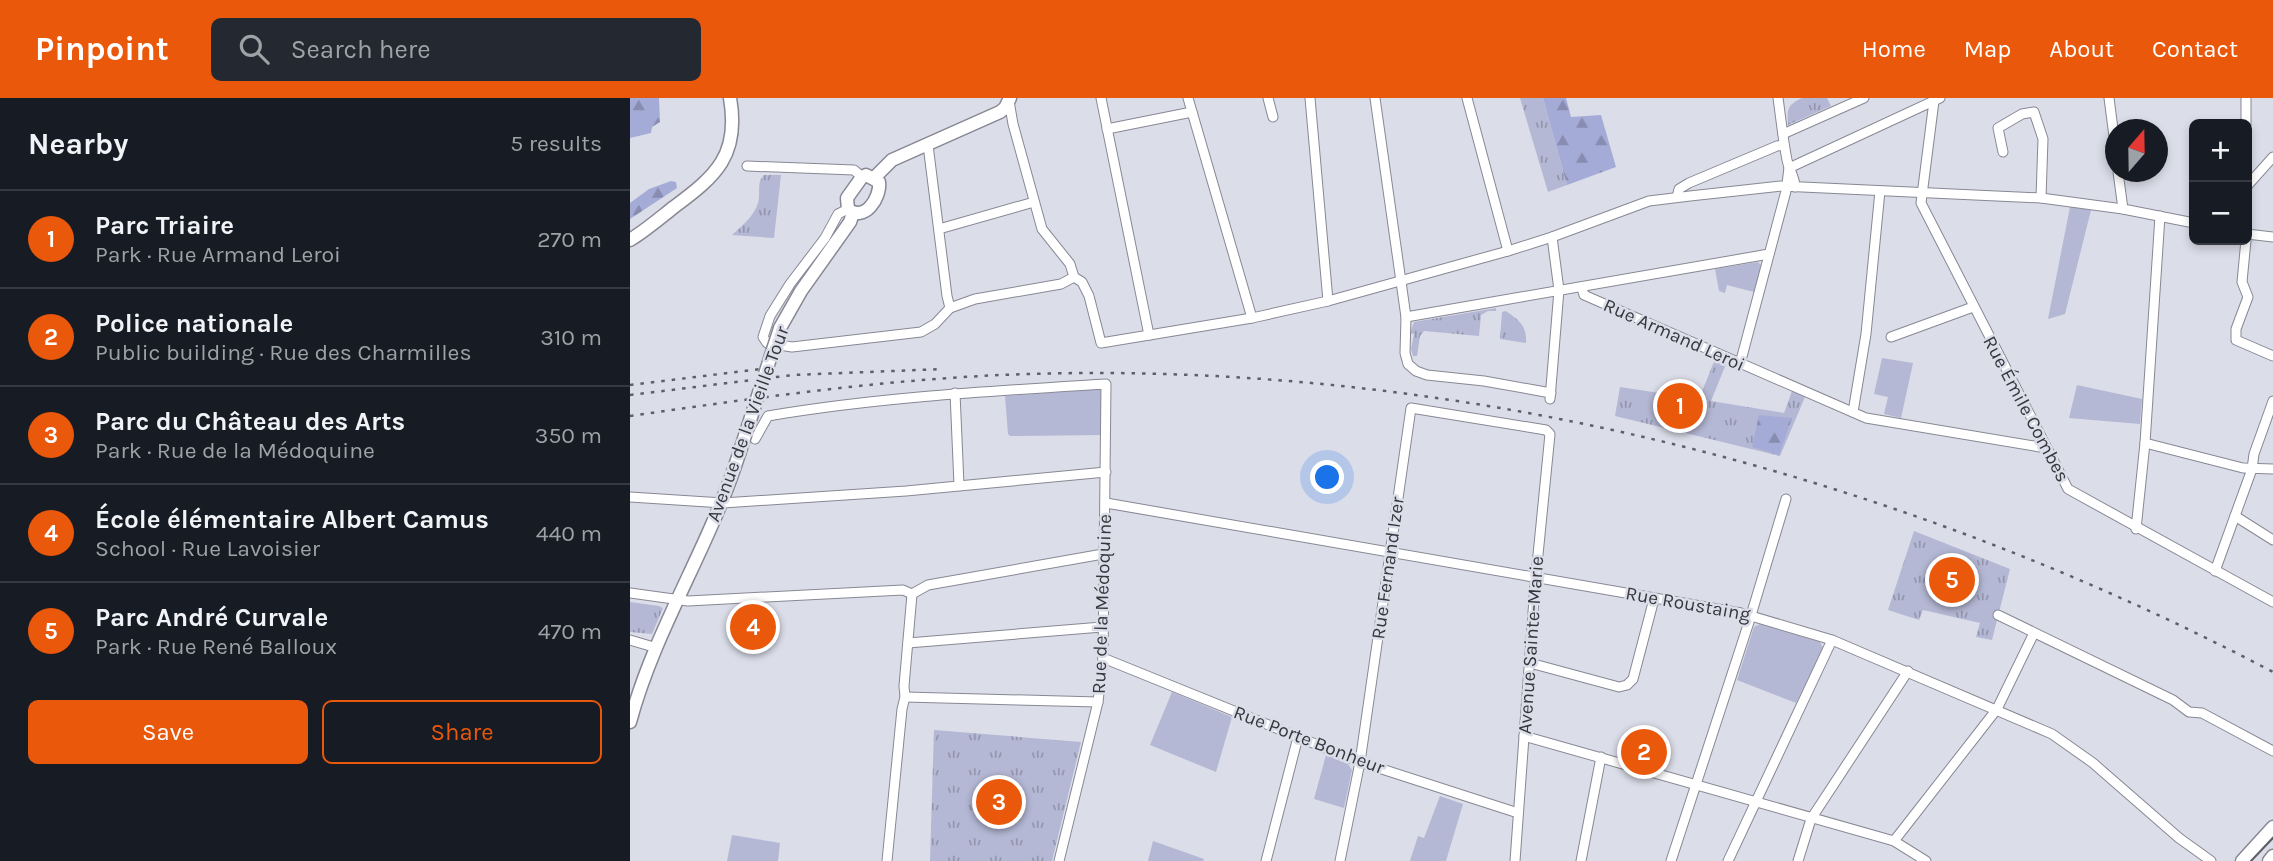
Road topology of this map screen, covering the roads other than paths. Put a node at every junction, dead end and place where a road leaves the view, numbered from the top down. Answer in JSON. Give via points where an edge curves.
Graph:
{"nodes":[{"id":1,"x":730,"y":98,"type":"edge"},
{"id":2,"x":1101,"y":98,"type":"edge"},
{"id":3,"x":1188,"y":98,"type":"edge"},
{"id":4,"x":1268,"y":98,"type":"edge"},
{"id":5,"x":1310,"y":98,"type":"edge"},
{"id":6,"x":1375,"y":98,"type":"edge"},
{"id":7,"x":1467,"y":98,"type":"edge"},
{"id":8,"x":1864,"y":98,"type":"edge"},
{"id":9,"x":2109,"y":98,"type":"edge"},
{"id":10,"x":2246,"y":98,"type":"edge"},
{"id":11,"x":1010,"y":99,"type":"edge"},
{"id":12,"x":1780,"y":99,"type":"edge"},
{"id":13,"x":1937,"y":99,"type":"edge"},
{"id":14,"x":1192,"y":111,"type":"junction"},
{"id":15,"x":1273,"y":117,"type":"dead end"},
{"id":16,"x":2112,"y":119,"type":"edge"},
{"id":17,"x":2246,"y":119,"type":"edge"},
{"id":18,"x":1107,"y":129,"type":"junction"},
{"id":19,"x":1783,"y":134,"type":"junction"},
{"id":20,"x":928,"y":145,"type":"junction"},
{"id":21,"x":1784,"y":145,"type":"junction"},
{"id":22,"x":2003,"y":152,"type":"dead end"},
{"id":23,"x":2273,"y":157,"type":"edge"},
{"id":24,"x":747,"y":166,"type":"dead end"},
{"id":25,"x":1789,"y":168,"type":"junction"},
{"id":26,"x":868,"y":177,"type":"junction"},
{"id":27,"x":2119,"y":182,"type":"edge"},
{"id":28,"x":2251,"y":182,"type":"edge"},
{"id":29,"x":1790,"y":187,"type":"junction"},
{"id":30,"x":1880,"y":191,"type":"junction"},
{"id":31,"x":1921,"y":193,"type":"junction"},
{"id":32,"x":1677,"y":197,"type":"junction"},
{"id":33,"x":2041,"y":198,"type":"junction"},
{"id":34,"x":1034,"y":202,"type":"junction"},
{"id":35,"x":2123,"y":209,"type":"junction"},
{"id":36,"x":850,"y":211,"type":"junction"},
{"id":37,"x":2160,"y":216,"type":"junction"},
{"id":38,"x":2189,"y":222,"type":"edge"},
{"id":39,"x":939,"y":229,"type":"junction"},
{"id":40,"x":2252,"y":235,"type":"edge"},
{"id":41,"x":1552,"y":237,"type":"junction"},
{"id":42,"x":2273,"y":237,"type":"edge"},
{"id":43,"x":630,"y":240,"type":"edge"},
{"id":44,"x":2246,"y":245,"type":"edge"},
{"id":45,"x":1508,"y":251,"type":"junction"},
{"id":46,"x":1769,"y":254,"type":"junction"},
{"id":47,"x":1074,"y":277,"type":"junction"},
{"id":48,"x":1401,"y":281,"type":"junction"},
{"id":49,"x":1582,"y":288,"type":"junction"},
{"id":50,"x":1559,"y":290,"type":"junction"},
{"id":51,"x":1328,"y":301,"type":"junction"},
{"id":52,"x":1973,"y":307,"type":"junction"},
{"id":53,"x":950,"y":308,"type":"junction"},
{"id":54,"x":1406,"y":317,"type":"junction"},
{"id":55,"x":1252,"y":318,"type":"junction"},
{"id":56,"x":1149,"y":335,"type":"junction"},
{"id":57,"x":1891,"y":337,"type":"dead end"},
{"id":58,"x":2273,"y":356,"type":"edge"},
{"id":59,"x":1740,"y":364,"type":"junction"},
{"id":60,"x":955,"y":393,"type":"junction"},
{"id":61,"x":2273,"y":401,"type":"edge"},
{"id":62,"x":1853,"y":412,"type":"junction"},
{"id":63,"x":1546,"y":430,"type":"joint"},
{"id":64,"x":755,"y":439,"type":"dead end"},
{"id":65,"x":2145,"y":443,"type":"junction"},
{"id":66,"x":2046,"y":448,"type":"junction"},
{"id":67,"x":2252,"y":469,"type":"junction"},
{"id":68,"x":2273,"y":469,"type":"edge"},
{"id":69,"x":1106,"y":472,"type":"junction"},
{"id":70,"x":959,"y":485,"type":"junction"},
{"id":71,"x":630,"y":497,"type":"edge"},
{"id":72,"x":1786,"y":499,"type":"dead end"},
{"id":73,"x":1106,"y":502,"type":"junction"},
{"id":74,"x":723,"y":503,"type":"junction"},
{"id":75,"x":2235,"y":516,"type":"junction"},
{"id":76,"x":2136,"y":528,"type":"junction"},
{"id":77,"x":2273,"y":540,"type":"edge"},
{"id":78,"x":1390,"y":551,"type":"junction"},
{"id":79,"x":1103,"y":554,"type":"junction"},
{"id":80,"x":2215,"y":571,"type":"junction"},
{"id":81,"x":1536,"y":577,"type":"junction"},
{"id":82,"x":630,"y":593,"type":"edge"},
{"id":83,"x":912,"y":594,"type":"junction"},
{"id":84,"x":1654,"y":598,"type":"junction"},
{"id":85,"x":679,"y":600,"type":"junction"},
{"id":86,"x":2273,"y":602,"type":"edge"},
{"id":87,"x":1751,"y":615,"type":"junction"},
{"id":88,"x":1998,"y":615,"type":"dead end"},
{"id":89,"x":1102,"y":626,"type":"junction"},
{"id":90,"x":2035,"y":633,"type":"junction"},
{"id":91,"x":630,"y":640,"type":"edge"},
{"id":92,"x":1832,"y":640,"type":"junction"},
{"id":93,"x":908,"y":643,"type":"junction"},
{"id":94,"x":657,"y":648,"type":"junction"},
{"id":95,"x":1103,"y":658,"type":"junction"},
{"id":96,"x":1530,"y":663,"type":"junction"},
{"id":97,"x":1908,"y":671,"type":"junction"},
{"id":98,"x":905,"y":697,"type":"junction"},
{"id":99,"x":633,"y":702,"type":"edge"},
{"id":100,"x":1098,"y":702,"type":"junction"},
{"id":101,"x":1997,"y":709,"type":"junction"},
{"id":102,"x":630,"y":722,"type":"edge"},
{"id":103,"x":1524,"y":736,"type":"junction"},
{"id":104,"x":1298,"y":737,"type":"junction"},
{"id":105,"x":2273,"y":751,"type":"edge"},
{"id":106,"x":1601,"y":757,"type":"junction"},
{"id":107,"x":1360,"y":762,"type":"junction"},
{"id":108,"x":1697,"y":785,"type":"junction"},
{"id":109,"x":1754,"y":802,"type":"junction"},
{"id":110,"x":1518,"y":813,"type":"junction"},
{"id":111,"x":1811,"y":819,"type":"junction"},
{"id":112,"x":2273,"y":827,"type":"edge"},
{"id":113,"x":1894,"y":841,"type":"junction"},
{"id":114,"x":2273,"y":856,"type":"edge"},
{"id":115,"x":887,"y":861,"type":"edge"},
{"id":116,"x":1059,"y":861,"type":"edge"},
{"id":117,"x":1266,"y":861,"type":"edge"},
{"id":118,"x":1340,"y":861,"type":"edge"},
{"id":119,"x":1514,"y":861,"type":"edge"},
{"id":120,"x":1581,"y":861,"type":"edge"},
{"id":121,"x":1671,"y":861,"type":"edge"},
{"id":122,"x":1728,"y":861,"type":"edge"},
{"id":123,"x":1798,"y":861,"type":"edge"},
{"id":124,"x":1926,"y":861,"type":"edge"},
{"id":125,"x":2211,"y":861,"type":"edge"},
{"id":126,"x":2242,"y":861,"type":"edge"},
{"id":127,"x":2269,"y":861,"type":"edge"}],
"edges":[{"from":1,"to":43,"type":"street","via":[[730,142],[717,170]]},
{"from":2,"to":18,"type":"street"},
{"from":3,"to":14,"type":"street"},
{"from":4,"to":15,"type":"street"},
{"from":5,"to":51,"type":"street"},
{"from":6,"to":48,"type":"street"},
{"from":7,"to":45,"type":"street"},
{"from":8,"to":19,"type":"street"},
{"from":9,"to":16,"type":"street"},
{"from":10,"to":17,"type":"street"},
{"from":11,"to":20,"type":"street","via":[[1000,112]]},
{"from":11,"to":34,"type":"street"},
{"from":12,"to":19,"type":"street"},
{"from":13,"to":25,"type":"street"},
{"from":13,"to":31,"type":"street"},
{"from":14,"to":18,"type":"street"},
{"from":14,"to":55,"type":"street"},
{"from":18,"to":56,"type":"street"},
{"from":19,"to":21,"type":"street"},
{"from":20,"to":26,"type":"street","via":[[892,160]]},
{"from":20,"to":39,"type":"street"},
{"from":21,"to":25,"type":"street"},
{"from":21,"to":32,"type":"street","via":[[1689,183],[1679,189]]},
{"from":22,"to":33,"type":"street","via":[[1998,128],[2034,112],[2043,139]]},
{"from":23,"to":28,"type":"street"},
{"from":24,"to":26,"type":"street","via":[[854,170]]},
{"from":25,"to":29,"type":"street","via":[[1795,180]]},
{"from":26,"to":36,"type":"street","name":"Avenue de la Vieille Tour","via":[[847,198]]},
{"from":26,"to":36,"type":"street","via":[[879,182],[879,192],[867,211]]},
{"from":27,"to":35,"type":"street"},
{"from":29,"to":30,"type":"street"},
{"from":29,"to":32,"type":"street"},
{"from":29,"to":46,"type":"street"},
{"from":30,"to":31,"type":"street"},
{"from":30,"to":62,"type":"street"},
{"from":31,"to":33,"type":"street"},
{"from":31,"to":52,"type":"street","name":"Rue Émile Combes","via":[[1921,203]]},
{"from":32,"to":41,"type":"street","via":[[1648,201]]},
{"from":33,"to":35,"type":"street"},
{"from":34,"to":39,"type":"street"},
{"from":34,"to":47,"type":"street","via":[[1042,229],[1070,264]]},
{"from":35,"to":37,"type":"street"},
{"from":36,"to":53,"type":"street","via":[[838,214],[770,316],[763,337],[767,343],[792,346],[921,332]]},
{"from":36,"to":74,"type":"street","name":"Avenue de la Vieille Tour","bridge":true,"via":[[849,222],[780,328]]},
{"from":37,"to":38,"type":"street"},
{"from":37,"to":65,"type":"street"},
{"from":39,"to":53,"type":"street"},
{"from":40,"to":42,"type":"street"},
{"from":41,"to":45,"type":"street"},
{"from":41,"to":50,"type":"street"},
{"from":44,"to":58,"type":"street","via":[[2242,282],[2248,297],[2236,340]]},
{"from":45,"to":48,"type":"street"},
{"from":46,"to":49,"type":"street"},
{"from":46,"to":59,"type":"street"},
{"from":47,"to":53,"type":"street","via":[[1061,284],[975,299]]},
{"from":47,"to":56,"type":"street","via":[[1089,296],[1101,343]]},
{"from":48,"to":51,"type":"street"},
{"from":48,"to":54,"type":"street"},
{"from":49,"to":50,"type":"street","name":"Rue Armand Leroi"},
{"from":49,"to":59,"type":"street","name":"Rue Armand Leroi","via":[[1584,295]]},
{"from":50,"to":54,"type":"street","name":"Rue Armand Leroi"},
{"from":50,"to":54,"type":"street","via":[[1550,396],[1416,371],[1405,353]]},
{"from":51,"to":55,"type":"street"},
{"from":52,"to":57,"type":"street"},
{"from":52,"to":66,"type":"street","name":"Rue Émile Combes"},
{"from":55,"to":56,"type":"street"},
{"from":59,"to":62,"type":"street","name":"Rue Armand Leroi"},
{"from":60,"to":64,"type":"street","via":[[768,416]]},
{"from":60,"to":69,"type":"street","name":"Rue de la Médoquine","via":[[1106,384]]},
{"from":60,"to":70,"type":"street"},
{"from":61,"to":67,"type":"street"},
{"from":62,"to":66,"type":"street","name":"Rue Armand Leroi","via":[[1866,418]]},
{"from":63,"to":78,"type":"street","name":"Rue Fernand Izer","via":[[1411,408]]},
{"from":63,"to":81,"type":"street","name":"Avenue Sainte-Marie","via":[[1550,434]]},
{"from":65,"to":67,"type":"street"},
{"from":65,"to":76,"type":"street"},
{"from":66,"to":76,"type":"street","name":"Rue Émile Combes","via":[[2068,489]]},
{"from":67,"to":68,"type":"street"},
{"from":67,"to":75,"type":"street"},
{"from":69,"to":70,"type":"street"},
{"from":69,"to":73,"type":"street","name":"Rue de la Médoquine"},
{"from":70,"to":74,"type":"street"},
{"from":71,"to":74,"type":"street"},
{"from":72,"to":87,"type":"street"},
{"from":73,"to":78,"type":"street","name":"Rue Roustaing"},
{"from":73,"to":79,"type":"street","name":"Rue de la Médoquine"},
{"from":74,"to":85,"type":"street","name":"Avenue de la Vieille Tour"},
{"from":75,"to":77,"type":"street"},
{"from":75,"to":80,"type":"street"},
{"from":76,"to":80,"type":"street","name":"Rue Émile Combes"},
{"from":78,"to":81,"type":"street","name":"Rue Roustaing"},
{"from":78,"to":107,"type":"street","name":"Rue Fernand Izer"},
{"from":79,"to":83,"type":"street","via":[[928,585]]},
{"from":79,"to":89,"type":"street","name":"Rue de la Médoquine"},
{"from":80,"to":86,"type":"street","name":"Rue Émile Combes"},
{"from":81,"to":84,"type":"street","name":"Rue Roustaing"},
{"from":81,"to":96,"type":"street","name":"Avenue Sainte-Marie"},
{"from":82,"to":85,"type":"street"},
{"from":83,"to":85,"type":"street","via":[[903,590]]},
{"from":83,"to":93,"type":"street"},
{"from":84,"to":87,"type":"street","name":"Rue Roustaing"},
{"from":84,"to":96,"type":"street","via":[[1628,685],[1619,687]]},
{"from":85,"to":94,"type":"street","name":"Avenue de la Vieille Tour"},
{"from":87,"to":92,"type":"street","name":"Rue Roustaing"},
{"from":87,"to":108,"type":"street"},
{"from":88,"to":90,"type":"street"},
{"from":89,"to":93,"type":"street"},
{"from":89,"to":95,"type":"street","name":"Rue de la Médoquine"},
{"from":90,"to":101,"type":"street"},
{"from":90,"to":105,"type":"street"},
{"from":91,"to":94,"type":"street"},
{"from":92,"to":97,"type":"street","name":"Rue Roustaing"},
{"from":92,"to":109,"type":"street"},
{"from":93,"to":98,"type":"street"},
{"from":94,"to":99,"type":"street","name":"Avenue de la Vieille Tour"},
{"from":95,"to":100,"type":"street","name":"Rue de la Médoquine"},
{"from":95,"to":104,"type":"street","name":"Rue Porte Bonheur"},
{"from":96,"to":103,"type":"street","name":"Avenue Sainte-Marie"},
{"from":97,"to":101,"type":"street","name":"Rue Roustaing"},
{"from":97,"to":111,"type":"street"},
{"from":98,"to":100,"type":"street"},
{"from":98,"to":115,"type":"street"},
{"from":99,"to":102,"type":"street","name":"Avenue de la Vieille Tour"},
{"from":100,"to":116,"type":"street","name":"Rue de la Médoquine"},
{"from":101,"to":113,"type":"street"},
{"from":101,"to":125,"type":"street","name":"Rue Roustaing","via":[[2076,750]]},
{"from":103,"to":106,"type":"street"},
{"from":103,"to":110,"type":"street","name":"Avenue Sainte-Marie"},
{"from":104,"to":107,"type":"street","name":"Rue Porte Bonheur"},
{"from":104,"to":117,"type":"street"},
{"from":106,"to":108,"type":"street"},
{"from":106,"to":120,"type":"street"},
{"from":107,"to":110,"type":"street","name":"Rue Porte Bonheur"},
{"from":107,"to":118,"type":"street","name":"Rue Fernand Izer"},
{"from":108,"to":109,"type":"street"},
{"from":108,"to":121,"type":"street"},
{"from":109,"to":111,"type":"street"},
{"from":109,"to":122,"type":"street"},
{"from":110,"to":119,"type":"street","name":"Avenue Sainte-Marie"},
{"from":111,"to":113,"type":"street"},
{"from":111,"to":123,"type":"street"},
{"from":112,"to":126,"type":"street"},
{"from":113,"to":124,"type":"street"},
{"from":114,"to":127,"type":"street"}]}
